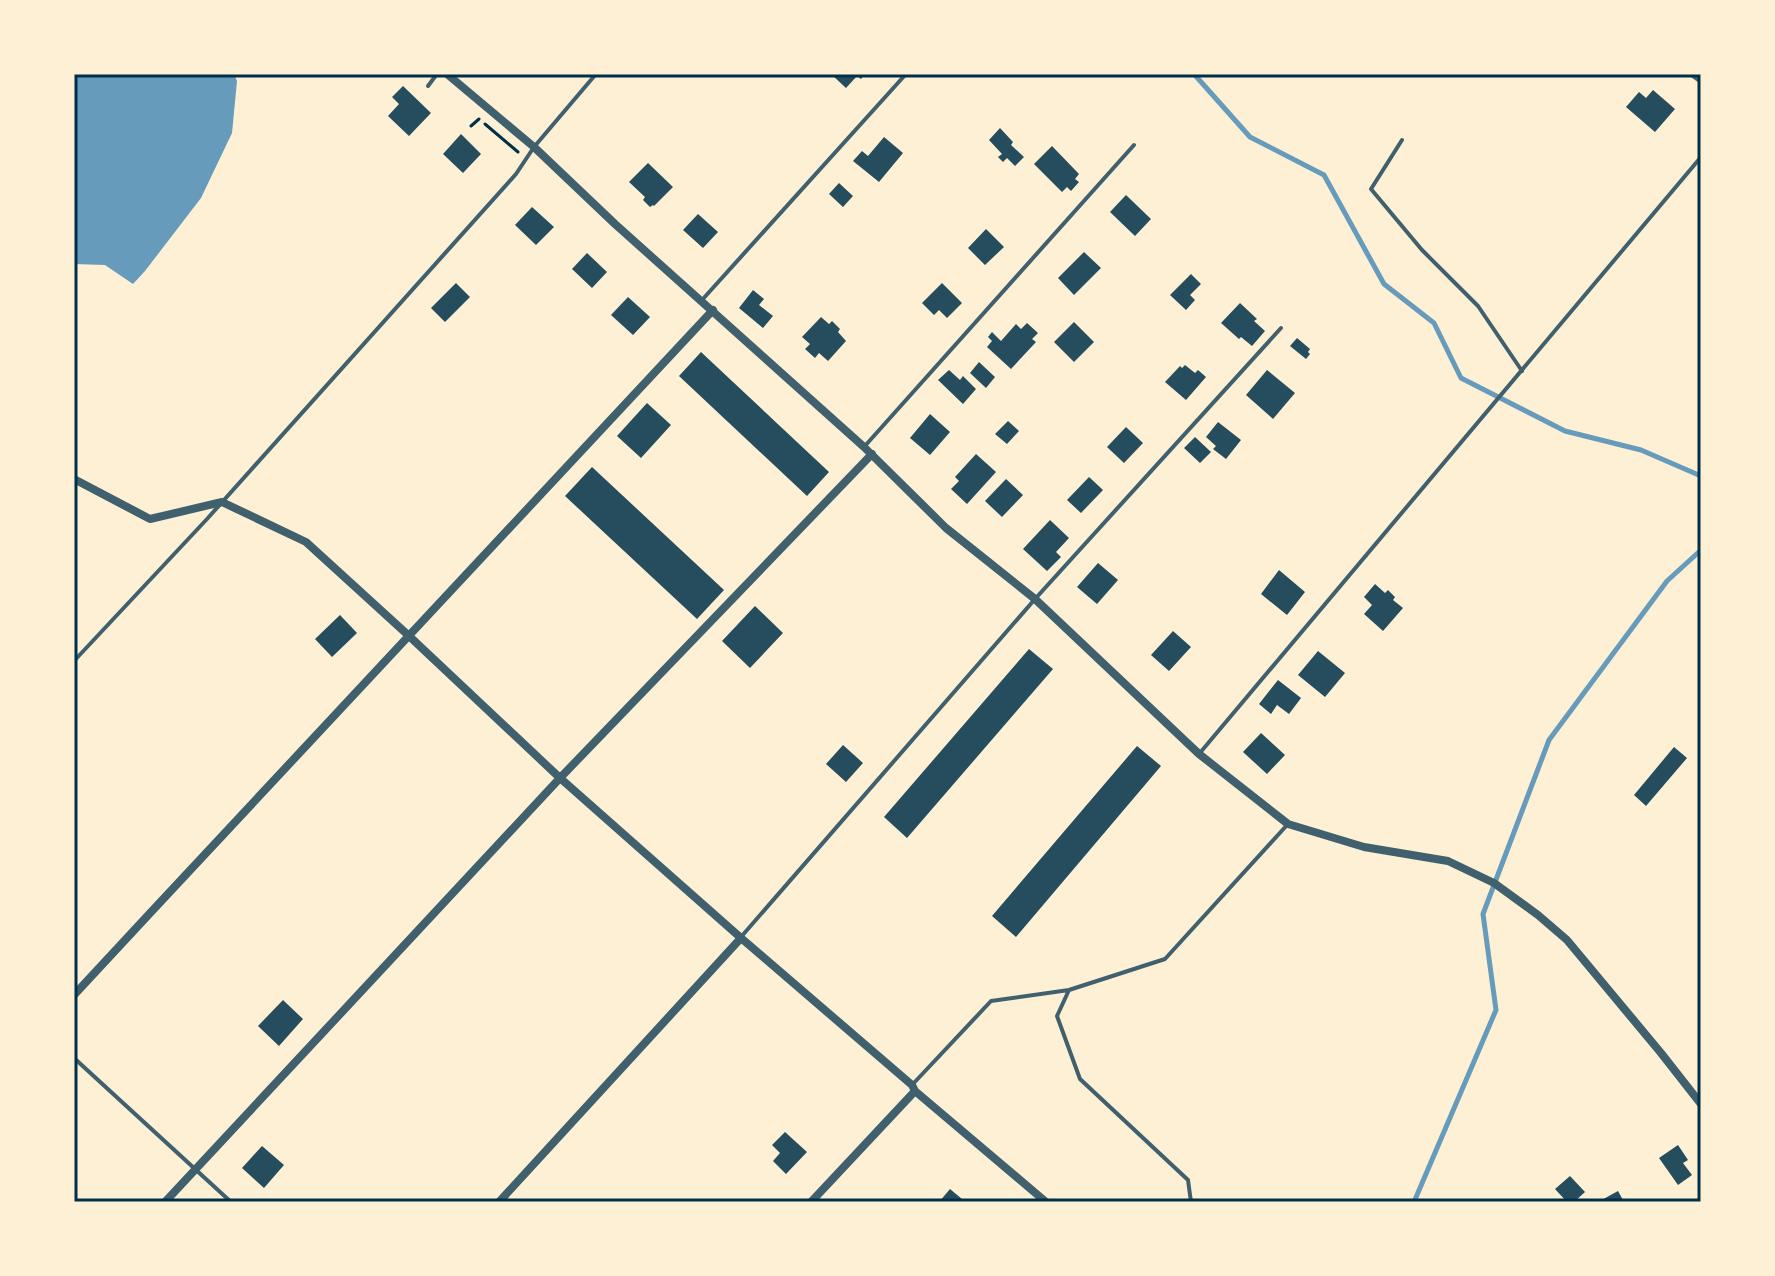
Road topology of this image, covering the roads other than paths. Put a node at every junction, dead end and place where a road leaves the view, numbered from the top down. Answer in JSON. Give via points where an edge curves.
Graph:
{"nodes":[{"id":1,"x":437,"y":74,"type":"edge"},
{"id":2,"x":447,"y":74,"type":"edge"},
{"id":3,"x":596,"y":74,"type":"edge"},
{"id":4,"x":906,"y":74,"type":"edge"},
{"id":5,"x":1690,"y":74,"type":"edge"},
{"id":6,"x":1701,"y":82,"type":"edge"},
{"id":7,"x":428,"y":86,"type":"dead end"},
{"id":8,"x":1402,"y":140,"type":"dead end"},
{"id":9,"x":1134,"y":145,"type":"dead end"},
{"id":10,"x":534,"y":147,"type":"junction"},
{"id":11,"x":1701,"y":157,"type":"edge"},
{"id":12,"x":702,"y":300,"type":"junction"},
{"id":13,"x":713,"y":310,"type":"junction"},
{"id":14,"x":1281,"y":328,"type":"dead end"},
{"id":15,"x":1522,"y":371,"type":"junction"},
{"id":16,"x":864,"y":447,"type":"junction"},
{"id":17,"x":872,"y":454,"type":"junction"},
{"id":18,"x":74,"y":479,"type":"edge"},
{"id":19,"x":222,"y":502,"type":"junction"},
{"id":20,"x":1035,"y":599,"type":"junction"},
{"id":21,"x":408,"y":635,"type":"junction"},
{"id":22,"x":74,"y":661,"type":"edge"},
{"id":23,"x":1199,"y":754,"type":"junction"},
{"id":24,"x":560,"y":778,"type":"junction"},
{"id":25,"x":1288,"y":824,"type":"junction"},
{"id":26,"x":741,"y":938,"type":"junction"},
{"id":27,"x":1069,"y":990,"type":"junction"},
{"id":28,"x":74,"y":995,"type":"edge"},
{"id":29,"x":74,"y":1058,"type":"edge"},
{"id":30,"x":913,"y":1088,"type":"junction"},
{"id":31,"x":1701,"y":1104,"type":"edge"},
{"id":32,"x":195,"y":1170,"type":"junction"},
{"id":33,"x":165,"y":1202,"type":"edge"},
{"id":34,"x":231,"y":1202,"type":"edge"},
{"id":35,"x":499,"y":1202,"type":"edge"},
{"id":36,"x":811,"y":1202,"type":"edge"},
{"id":37,"x":1046,"y":1202,"type":"edge"},
{"id":38,"x":1191,"y":1202,"type":"edge"}],
"edges":[{"from":1,"to":7,"type":"lane"},
{"from":2,"to":10,"type":"street"},
{"from":3,"to":10,"type":"lane"},
{"from":4,"to":12,"type":"lane"},
{"from":5,"to":6,"type":"lane"},
{"from":8,"to":15,"type":"lane","via":[[1371,189],[1478,306]]},
{"from":9,"to":16,"type":"lane"},
{"from":10,"to":12,"type":"street"},
{"from":10,"to":19,"type":"lane","via":[[516,174]]},
{"from":11,"to":15,"type":"lane"},
{"from":12,"to":13,"type":"street"},
{"from":13,"to":16,"type":"street"},
{"from":13,"to":21,"type":"street"},
{"from":14,"to":20,"type":"lane"},
{"from":15,"to":23,"type":"lane"},
{"from":16,"to":17,"type":"street"},
{"from":17,"to":20,"type":"street","via":[[946,528]]},
{"from":17,"to":24,"type":"street"},
{"from":18,"to":19,"type":"street","via":[[150,519]]},
{"from":19,"to":21,"type":"street","via":[[306,542]]},
{"from":19,"to":22,"type":"lane"},
{"from":20,"to":23,"type":"street"},
{"from":20,"to":26,"type":"lane"},
{"from":21,"to":24,"type":"street"},
{"from":21,"to":28,"type":"street"},
{"from":23,"to":25,"type":"street"},
{"from":24,"to":26,"type":"street"},
{"from":24,"to":32,"type":"street"},
{"from":25,"to":27,"type":"lane","via":[[1165,959]]},
{"from":25,"to":31,"type":"street","via":[[1364,847],[1448,861],[1494,883],[1567,940]]},
{"from":26,"to":30,"type":"street"},
{"from":26,"to":35,"type":"street"},
{"from":27,"to":30,"type":"lane","via":[[991,1001]]},
{"from":27,"to":38,"type":"lane","via":[[1057,1016],[1080,1079],[1188,1180]]},
{"from":29,"to":32,"type":"lane"},
{"from":30,"to":36,"type":"street"},
{"from":30,"to":37,"type":"street"},
{"from":32,"to":33,"type":"street"},
{"from":32,"to":34,"type":"lane"}]}
